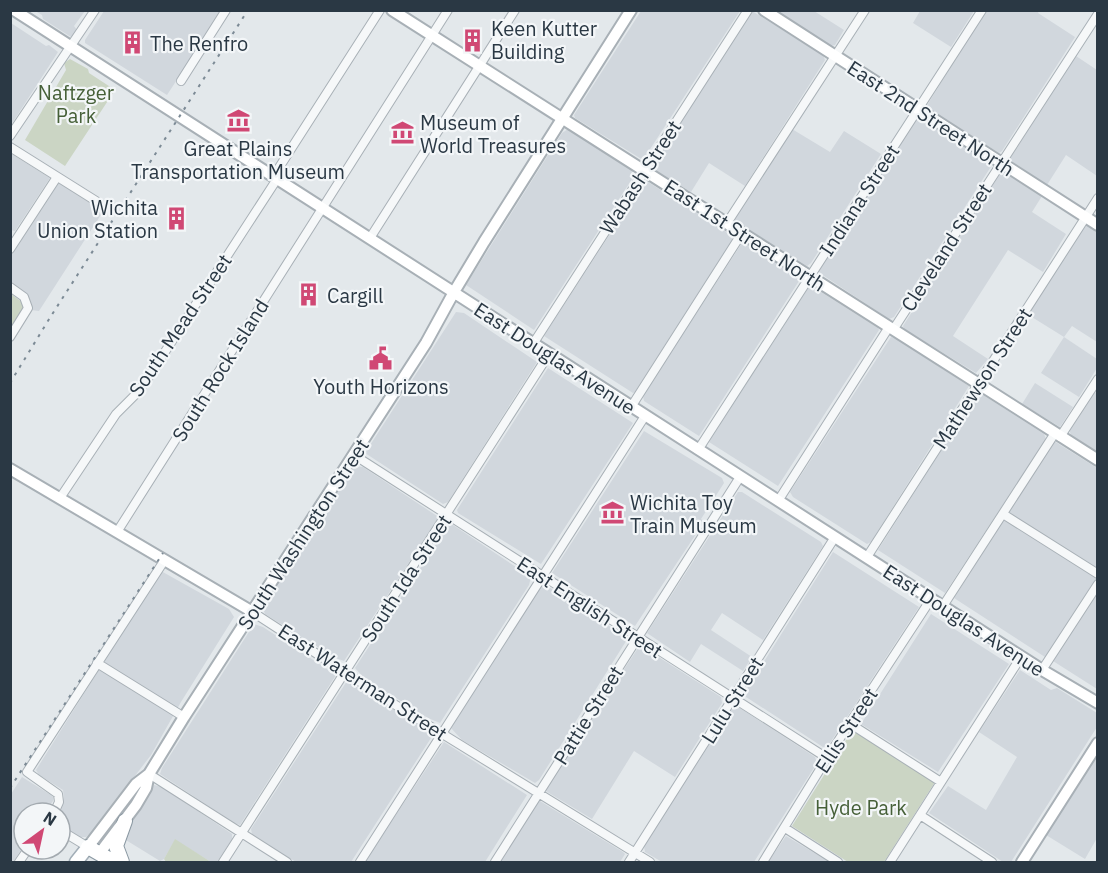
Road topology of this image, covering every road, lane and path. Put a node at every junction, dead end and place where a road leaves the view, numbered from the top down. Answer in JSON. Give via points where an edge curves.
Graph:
{"nodes":[{"id":1,"x":14,"y":10,"type":"edge"},
{"id":2,"x":95,"y":10,"type":"edge"},
{"id":3,"x":226,"y":10,"type":"edge"},
{"id":4,"x":380,"y":10,"type":"edge"},
{"id":5,"x":392,"y":10,"type":"edge"},
{"id":6,"x":448,"y":10,"type":"edge"},
{"id":7,"x":515,"y":10,"type":"edge"},
{"id":8,"x":631,"y":10,"type":"edge"},
{"id":9,"x":748,"y":10,"type":"edge"},
{"id":10,"x":764,"y":10,"type":"edge"},
{"id":11,"x":865,"y":10,"type":"edge"},
{"id":12,"x":982,"y":10,"type":"edge"},
{"id":13,"x":1098,"y":14,"type":"edge"},
{"id":14,"x":432,"y":35,"type":"junction"},
{"id":15,"x":71,"y":47,"type":"junction"},
{"id":16,"x":836,"y":56,"type":"junction"},
{"id":17,"x":480,"y":66,"type":"junction"},
{"id":18,"x":181,"y":81,"type":"dead end"},
{"id":19,"x":919,"y":109,"type":"junction"},
{"id":20,"x":562,"y":118,"type":"junction"},
{"id":21,"x":10,"y":136,"type":"edge"},
{"id":22,"x":10,"y":147,"type":"edge"},
{"id":23,"x":1000,"y":162,"type":"junction"},
{"id":24,"x":644,"y":170,"type":"junction"},
{"id":25,"x":57,"y":177,"type":"junction"},
{"id":26,"x":275,"y":178,"type":"junction"},
{"id":27,"x":1098,"y":198,"type":"edge"},
{"id":28,"x":96,"y":201,"type":"dead end"},
{"id":29,"x":322,"y":207,"type":"junction"},
{"id":30,"x":1086,"y":217,"type":"junction"},
{"id":31,"x":727,"y":223,"type":"junction"},
{"id":32,"x":1098,"y":225,"type":"edge"},
{"id":33,"x":742,"y":233,"type":"junction"},
{"id":34,"x":14,"y":237,"type":"edge"},
{"id":35,"x":370,"y":238,"type":"junction"},
{"id":36,"x":10,"y":249,"type":"edge"},
{"id":37,"x":809,"y":276,"type":"junction"},
{"id":38,"x":10,"y":287,"type":"edge"},
{"id":39,"x":454,"y":292,"type":"junction"},
{"id":40,"x":891,"y":328,"type":"junction"},
{"id":41,"x":10,"y":337,"type":"edge"},
{"id":42,"x":533,"y":344,"type":"junction"},
{"id":43,"x":549,"y":354,"type":"junction"},
{"id":44,"x":1098,"y":379,"type":"edge"},
{"id":45,"x":978,"y":384,"type":"junction"},
{"id":46,"x":631,"y":407,"type":"junction"},
{"id":47,"x":645,"y":416,"type":"junction"},
{"id":48,"x":1057,"y":435,"type":"junction"},
{"id":49,"x":698,"y":450,"type":"junction"},
{"id":50,"x":354,"y":455,"type":"junction"},
{"id":51,"x":1098,"y":460,"type":"edge"},
{"id":52,"x":10,"y":470,"type":"edge"},
{"id":53,"x":740,"y":477,"type":"junction"},
{"id":54,"x":60,"y":498,"type":"junction"},
{"id":55,"x":778,"y":501,"type":"junction"},
{"id":56,"x":447,"y":514,"type":"junction"},
{"id":57,"x":1003,"y":514,"type":"junction"},
{"id":58,"x":117,"y":532,"type":"junction"},
{"id":59,"x":835,"y":537,"type":"junction"},
{"id":60,"x":867,"y":557,"type":"junction"},
{"id":61,"x":164,"y":561,"type":"junction"},
{"id":62,"x":1098,"y":574,"type":"edge"},
{"id":63,"x":543,"y":576,"type":"junction"},
{"id":64,"x":1098,"y":584,"type":"edge"},
{"id":65,"x":931,"y":598,"type":"junction"},
{"id":66,"x":943,"y":606,"type":"junction"},
{"id":67,"x":251,"y":611,"type":"junction"},
{"id":68,"x":637,"y":637,"type":"junction"},
{"id":69,"x":1021,"y":657,"type":"junction"},
{"id":70,"x":97,"y":663,"type":"junction"},
{"id":71,"x":1042,"y":670,"type":"junction"},
{"id":72,"x":346,"y":672,"type":"junction"},
{"id":73,"x":733,"y":698,"type":"junction"},
{"id":74,"x":1098,"y":703,"type":"edge"},
{"id":75,"x":184,"y":717,"type":"junction"},
{"id":76,"x":849,"y":723,"type":"junction"},
{"id":77,"x":443,"y":734,"type":"junction"},
{"id":78,"x":1098,"y":743,"type":"edge"},
{"id":79,"x":827,"y":758,"type":"junction"},
{"id":80,"x":149,"y":774,"type":"junction"},
{"id":81,"x":941,"y":782,"type":"junction"},
{"id":82,"x":539,"y":794,"type":"junction"},
{"id":83,"x":60,"y":801,"type":"edge"},
{"id":84,"x":920,"y":815,"type":"junction"},
{"id":85,"x":125,"y":821,"type":"junction"},
{"id":86,"x":785,"y":828,"type":"junction"},
{"id":87,"x":242,"y":833,"type":"junction"},
{"id":88,"x":72,"y":839,"type":"edge"},
{"id":89,"x":635,"y":853,"type":"junction"},
{"id":90,"x":96,"y":856,"type":"edge"},
{"id":91,"x":76,"y":862,"type":"edge"},
{"id":92,"x":114,"y":862,"type":"edge"},
{"id":93,"x":122,"y":862,"type":"edge"},
{"id":94,"x":223,"y":862,"type":"edge"},
{"id":95,"x":287,"y":862,"type":"edge"},
{"id":96,"x":360,"y":862,"type":"edge"},
{"id":97,"x":495,"y":862,"type":"edge"},
{"id":98,"x":629,"y":862,"type":"edge"},
{"id":99,"x":650,"y":862,"type":"edge"},
{"id":100,"x":763,"y":862,"type":"edge"},
{"id":101,"x":838,"y":862,"type":"edge"},
{"id":102,"x":890,"y":862,"type":"edge"},
{"id":103,"x":992,"y":862,"type":"edge"},
{"id":104,"x":1022,"y":862,"type":"edge"}],
"edges":[{"from":1,"to":15,"type":"main road","name":"East Douglas Avenue"},
{"from":2,"to":15,"type":"street"},
{"from":3,"to":18,"type":"street"},
{"from":4,"to":26,"type":"street","name":"South Mead Street"},
{"from":5,"to":14,"type":"main road","name":"East 1st Street North"},
{"from":6,"to":14,"type":"street","name":"South Rock Island"},
{"from":7,"to":17,"type":"street"},
{"from":8,"to":20,"type":"main road","name":"South Washington Street"},
{"from":9,"to":24,"type":"street","name":"Wabash Street"},
{"from":10,"to":16,"type":"main road","name":"East 2nd Street North"},
{"from":11,"to":16,"type":"street"},
{"from":12,"to":19,"type":"street","name":"Indiana Street"},
{"from":13,"to":23,"type":"street","name":"Cleveland Street"},
{"from":14,"to":17,"type":"main road","name":"East 1st Street North"},
{"from":14,"to":29,"type":"street","name":"South Rock Island"},
{"from":15,"to":21,"type":"street"},
{"from":15,"to":26,"type":"main road","name":"East Douglas Avenue"},
{"from":16,"to":19,"type":"main road","name":"East 2nd Street North"},
{"from":16,"to":31,"type":"street"},
{"from":17,"to":20,"type":"main road","name":"East 1st Street North"},
{"from":17,"to":35,"type":"street"},
{"from":19,"to":23,"type":"main road","name":"East 2nd Street North"},
{"from":19,"to":37,"type":"street","name":"Indiana Street"},
{"from":20,"to":24,"type":"main road","name":"East 1st Street North"},
{"from":20,"to":39,"type":"main road","name":"South Washington Street"},
{"from":22,"to":25,"type":"street"},
{"from":23,"to":30,"type":"main road","name":"East 2nd Street North"},
{"from":23,"to":40,"type":"street","name":"Cleveland Street"},
{"from":24,"to":31,"type":"main road","name":"East 1st Street North"},
{"from":24,"to":42,"type":"street","name":"Wabash Street"},
{"from":25,"to":28,"type":"street"},
{"from":25,"to":34,"type":"street"},
{"from":26,"to":29,"type":"main road","name":"East Douglas Avenue"},
{"from":26,"to":54,"type":"street","name":"South Mead Street","via":[[148,378],[116,414]]},
{"from":27,"to":30,"type":"street","name":"Mathewson Street"},
{"from":29,"to":35,"type":"main road","name":"East Douglas Avenue"},
{"from":29,"to":58,"type":"street","name":"South Rock Island"},
{"from":30,"to":32,"type":"main road","name":"East 2nd Street North"},
{"from":30,"to":45,"type":"street","name":"Mathewson Street"},
{"from":31,"to":33,"type":"main road","name":"East 1st Street North"},
{"from":33,"to":37,"type":"main road","name":"East 1st Street North"},
{"from":33,"to":46,"type":"street"},
{"from":34,"to":36,"type":"street"},
{"from":35,"to":39,"type":"main road","name":"East Douglas Avenue"},
{"from":37,"to":40,"type":"main road","name":"East 1st Street North"},
{"from":37,"to":49,"type":"street","name":"Indiana Street"},
{"from":38,"to":41,"type":"street","via":[[24,297],[28,308]]},
{"from":39,"to":42,"type":"main road","name":"East Douglas Avenue"},
{"from":39,"to":50,"type":"main road","name":"South Washington Street"},
{"from":40,"to":45,"type":"main road","name":"East 1st Street North"},
{"from":40,"to":55,"type":"street","name":"Cleveland Street"},
{"from":42,"to":43,"type":"main road","name":"East Douglas Avenue"},
{"from":43,"to":46,"type":"main road","name":"East Douglas Avenue"},
{"from":43,"to":56,"type":"street","name":"South Ida Street"},
{"from":44,"to":48,"type":"street"},
{"from":45,"to":48,"type":"main road","name":"East 1st Street North"},
{"from":45,"to":60,"type":"street","name":"Mathewson Street"},
{"from":46,"to":47,"type":"main road","name":"East Douglas Avenue"},
{"from":47,"to":49,"type":"main road","name":"East Douglas Avenue"},
{"from":47,"to":63,"type":"street"},
{"from":48,"to":51,"type":"main road","name":"East 1st Street North"},
{"from":48,"to":57,"type":"street"},
{"from":49,"to":53,"type":"main road","name":"East Douglas Avenue"},
{"from":50,"to":56,"type":"street","name":"East English Street"},
{"from":50,"to":67,"type":"main road","name":"South Washington Street"},
{"from":52,"to":54,"type":"main road","name":"East Waterman Street"},
{"from":53,"to":55,"type":"main road","name":"East Douglas Avenue"},
{"from":53,"to":68,"type":"street","name":"Pattie Street"},
{"from":54,"to":58,"type":"main road","name":"East Waterman Street"},
{"from":55,"to":59,"type":"main road","name":"East Douglas Avenue"},
{"from":56,"to":63,"type":"street","name":"East English Street"},
{"from":56,"to":72,"type":"street","name":"South Ida Street"},
{"from":57,"to":62,"type":"street"},
{"from":57,"to":66,"type":"street"},
{"from":58,"to":61,"type":"main road","name":"East Waterman Street"},
{"from":59,"to":60,"type":"main road","name":"East Douglas Avenue"},
{"from":59,"to":73,"type":"street","name":"Lulu Street"},
{"from":60,"to":65,"type":"main road","name":"East Douglas Avenue"},
{"from":61,"to":67,"type":"main road","name":"East Waterman Street"},
{"from":61,"to":70,"type":"street"},
{"from":63,"to":68,"type":"street","name":"East English Street"},
{"from":63,"to":77,"type":"street"},
{"from":64,"to":71,"type":"street"},
{"from":65,"to":66,"type":"main road","name":"East Douglas Avenue"},
{"from":65,"to":76,"type":"street","name":"Ellis Street"},
{"from":66,"to":69,"type":"main road","name":"East Douglas Avenue"},
{"from":67,"to":72,"type":"street","name":"East Waterman Street"},
{"from":67,"to":75,"type":"main road","name":"South Washington Street"},
{"from":68,"to":73,"type":"street","name":"East English Street"},
{"from":68,"to":82,"type":"street","name":"Pattie Street"},
{"from":69,"to":71,"type":"main road","name":"East Douglas Avenue"},
{"from":69,"to":81,"type":"street"},
{"from":70,"to":75,"type":"street"},
{"from":70,"to":83,"type":"street","via":[[27,772],[58,794]]},
{"from":71,"to":74,"type":"main road","name":"East Douglas Avenue"},
{"from":72,"to":77,"type":"street","name":"East Waterman Street"},
{"from":72,"to":87,"type":"street","name":"South Ida Street"},
{"from":73,"to":79,"type":"street","name":"East English Street"},
{"from":73,"to":89,"type":"street","name":"Lulu Street"},
{"from":75,"to":80,"type":"main road","name":"South Washington Street"},
{"from":76,"to":79,"type":"street","name":"Ellis Street"},
{"from":76,"to":81,"type":"street"},
{"from":77,"to":82,"type":"street","name":"East Waterman Street"},
{"from":77,"to":96,"type":"street"},
{"from":78,"to":104,"type":"main road"},
{"from":79,"to":86,"type":"street","name":"Ellis Street"},
{"from":80,"to":85,"type":"main road","name":"South Washington Street","via":[[146,788]]},
{"from":80,"to":87,"type":"street"},
{"from":80,"to":90,"type":"main road","name":"South Washington Street","via":[[136,784]]},
{"from":81,"to":84,"type":"street"},
{"from":82,"to":89,"type":"street","name":"East Waterman Street"},
{"from":82,"to":97,"type":"street","name":"Pattie Street"},
{"from":84,"to":102,"type":"street"},
{"from":84,"to":103,"type":"street"},
{"from":85,"to":90,"type":"main road","name":"South Washington Street"},
{"from":85,"to":93,"type":"highway","via":[[116,846]]},
{"from":86,"to":100,"type":"street","name":"Ellis Street"},
{"from":86,"to":101,"type":"street"},
{"from":87,"to":94,"type":"street","name":"South Ida Street"},
{"from":87,"to":95,"type":"street"},
{"from":88,"to":90,"type":"street"},
{"from":89,"to":98,"type":"street","name":"Lulu Street"},
{"from":89,"to":99,"type":"street","name":"East Waterman Street"},
{"from":90,"to":91,"type":"main road","name":"South Washington Street"},
{"from":90,"to":92,"type":"highway"}]}
